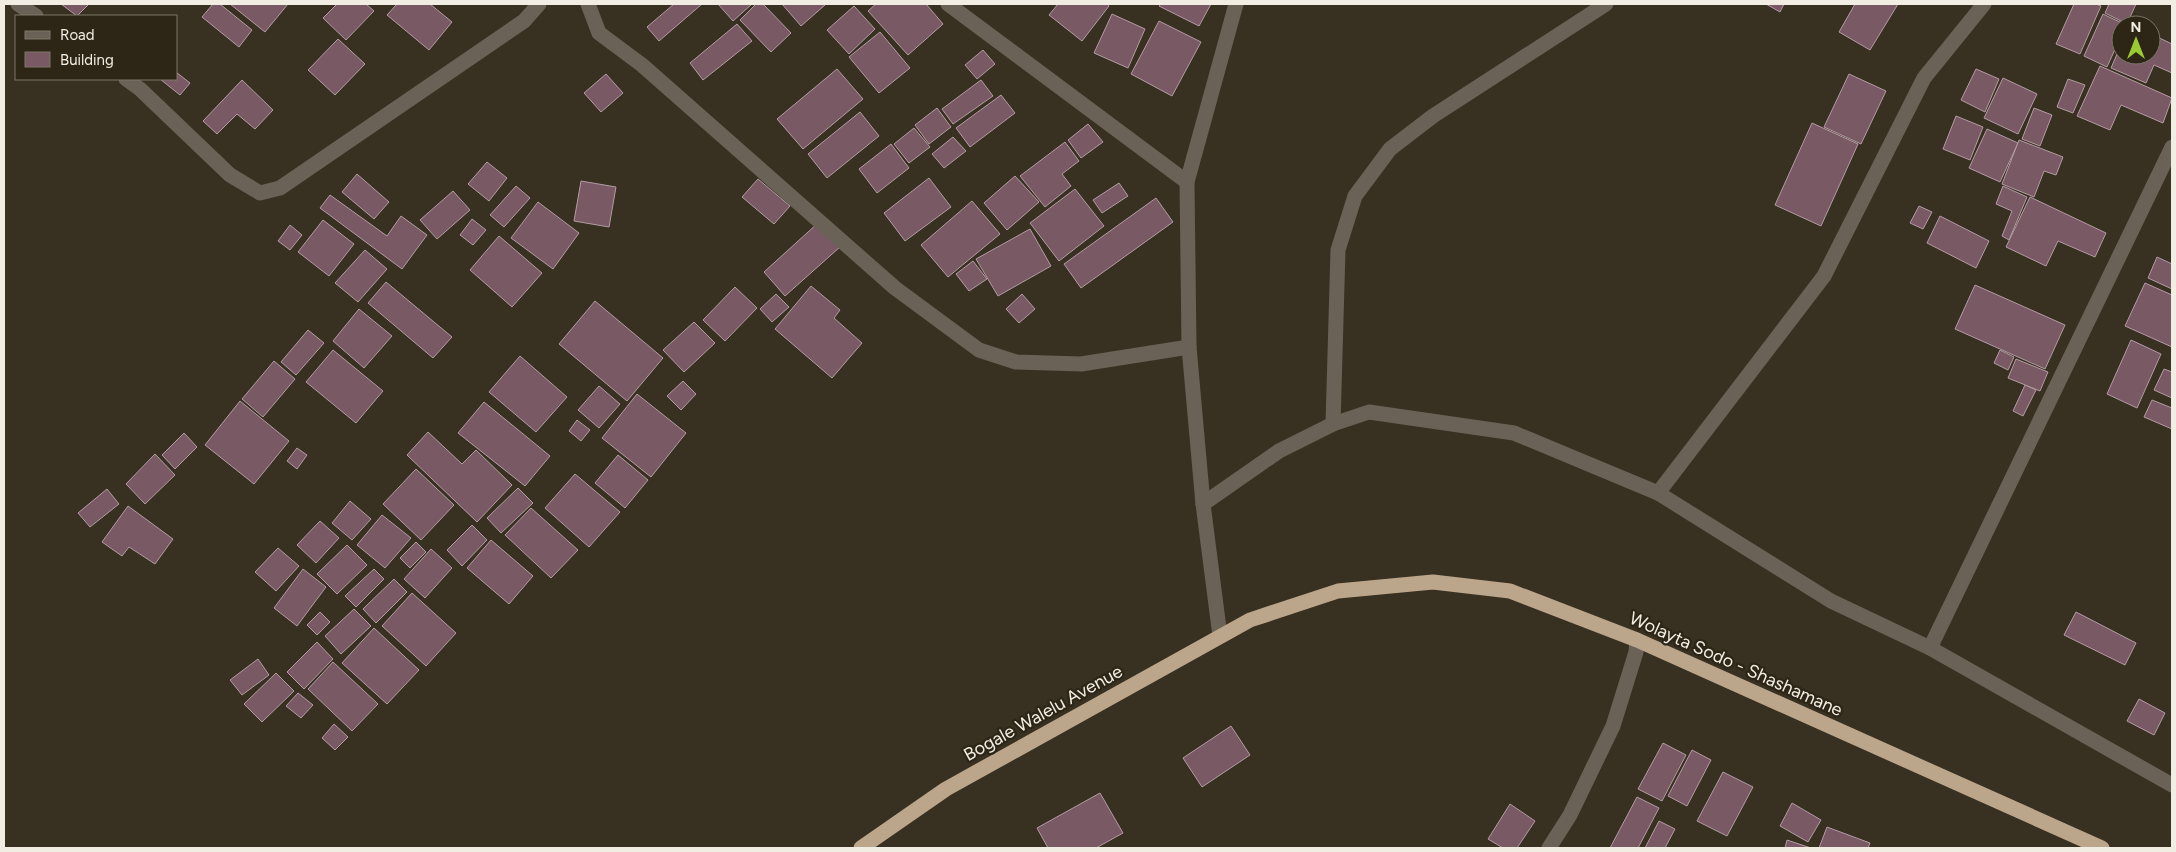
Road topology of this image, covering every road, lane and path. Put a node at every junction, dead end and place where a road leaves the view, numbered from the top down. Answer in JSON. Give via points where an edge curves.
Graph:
{"nodes":[{"id":1,"x":18,"y":4,"type":"edge"},
{"id":2,"x":539,"y":4,"type":"edge"},
{"id":3,"x":588,"y":4,"type":"edge"},
{"id":4,"x":948,"y":4,"type":"edge"},
{"id":5,"x":1236,"y":4,"type":"edge"},
{"id":6,"x":1606,"y":4,"type":"edge"},
{"id":7,"x":1984,"y":4,"type":"edge"},
{"id":8,"x":34,"y":15,"type":"edge"},
{"id":9,"x":127,"y":80,"type":"edge"},
{"id":10,"x":2172,"y":147,"type":"edge"},
{"id":11,"x":1187,"y":182,"type":"junction"},
{"id":12,"x":1189,"y":347,"type":"junction"},
{"id":13,"x":1333,"y":424,"type":"junction"},
{"id":14,"x":1658,"y":492,"type":"junction"},
{"id":15,"x":1203,"y":504,"type":"junction"},
{"id":16,"x":1250,"y":620,"type":"joint"},
{"id":17,"x":1220,"y":636,"type":"junction"},
{"id":18,"x":1637,"y":640,"type":"junction"},
{"id":19,"x":1930,"y":648,"type":"junction"},
{"id":20,"x":2172,"y":785,"type":"edge"},
{"id":21,"x":861,"y":848,"type":"edge"},
{"id":22,"x":1549,"y":848,"type":"edge"},
{"id":23,"x":2102,"y":848,"type":"edge"}],
"edges":[{"from":1,"to":8,"type":"street"},
{"from":2,"to":9,"type":"street","via":[[524,21],[280,188],[260,193],[230,175]]},
{"from":3,"to":12,"type":"street","via":[[599,33],[642,65],[896,288],[979,350],[1016,362],[1082,364]]},
{"from":4,"to":11,"type":"street"},
{"from":5,"to":11,"type":"street"},
{"from":6,"to":13,"type":"street","via":[[1433,116],[1390,149],[1355,196],[1338,250]]},
{"from":7,"to":14,"type":"street","via":[[1924,78],[1824,276]]},
{"from":10,"to":19,"type":"street"},
{"from":11,"to":12,"type":"street"},
{"from":12,"to":15,"type":"street"},
{"from":13,"to":14,"type":"street","via":[[1369,412],[1514,433]]},
{"from":13,"to":15,"type":"street","via":[[1279,451]]},
{"from":14,"to":19,"type":"street","via":[[1831,601]]},
{"from":15,"to":17,"type":"street"},
{"from":16,"to":17,"type":"highway","name":"Bogale Walelu Avenue"},
{"from":16,"to":18,"type":"highway","name":"Wolayta Sodo - Shashamane","via":[[1338,591],[1433,582],[1510,591]]},
{"from":17,"to":21,"type":"highway","name":"Bogale Walelu Avenue","via":[[946,789]]},
{"from":18,"to":22,"type":"street","via":[[1612,726],[1570,815]]},
{"from":18,"to":23,"type":"highway","name":"Wolayta Sodo - Shashamane"},
{"from":19,"to":20,"type":"street"}]}
